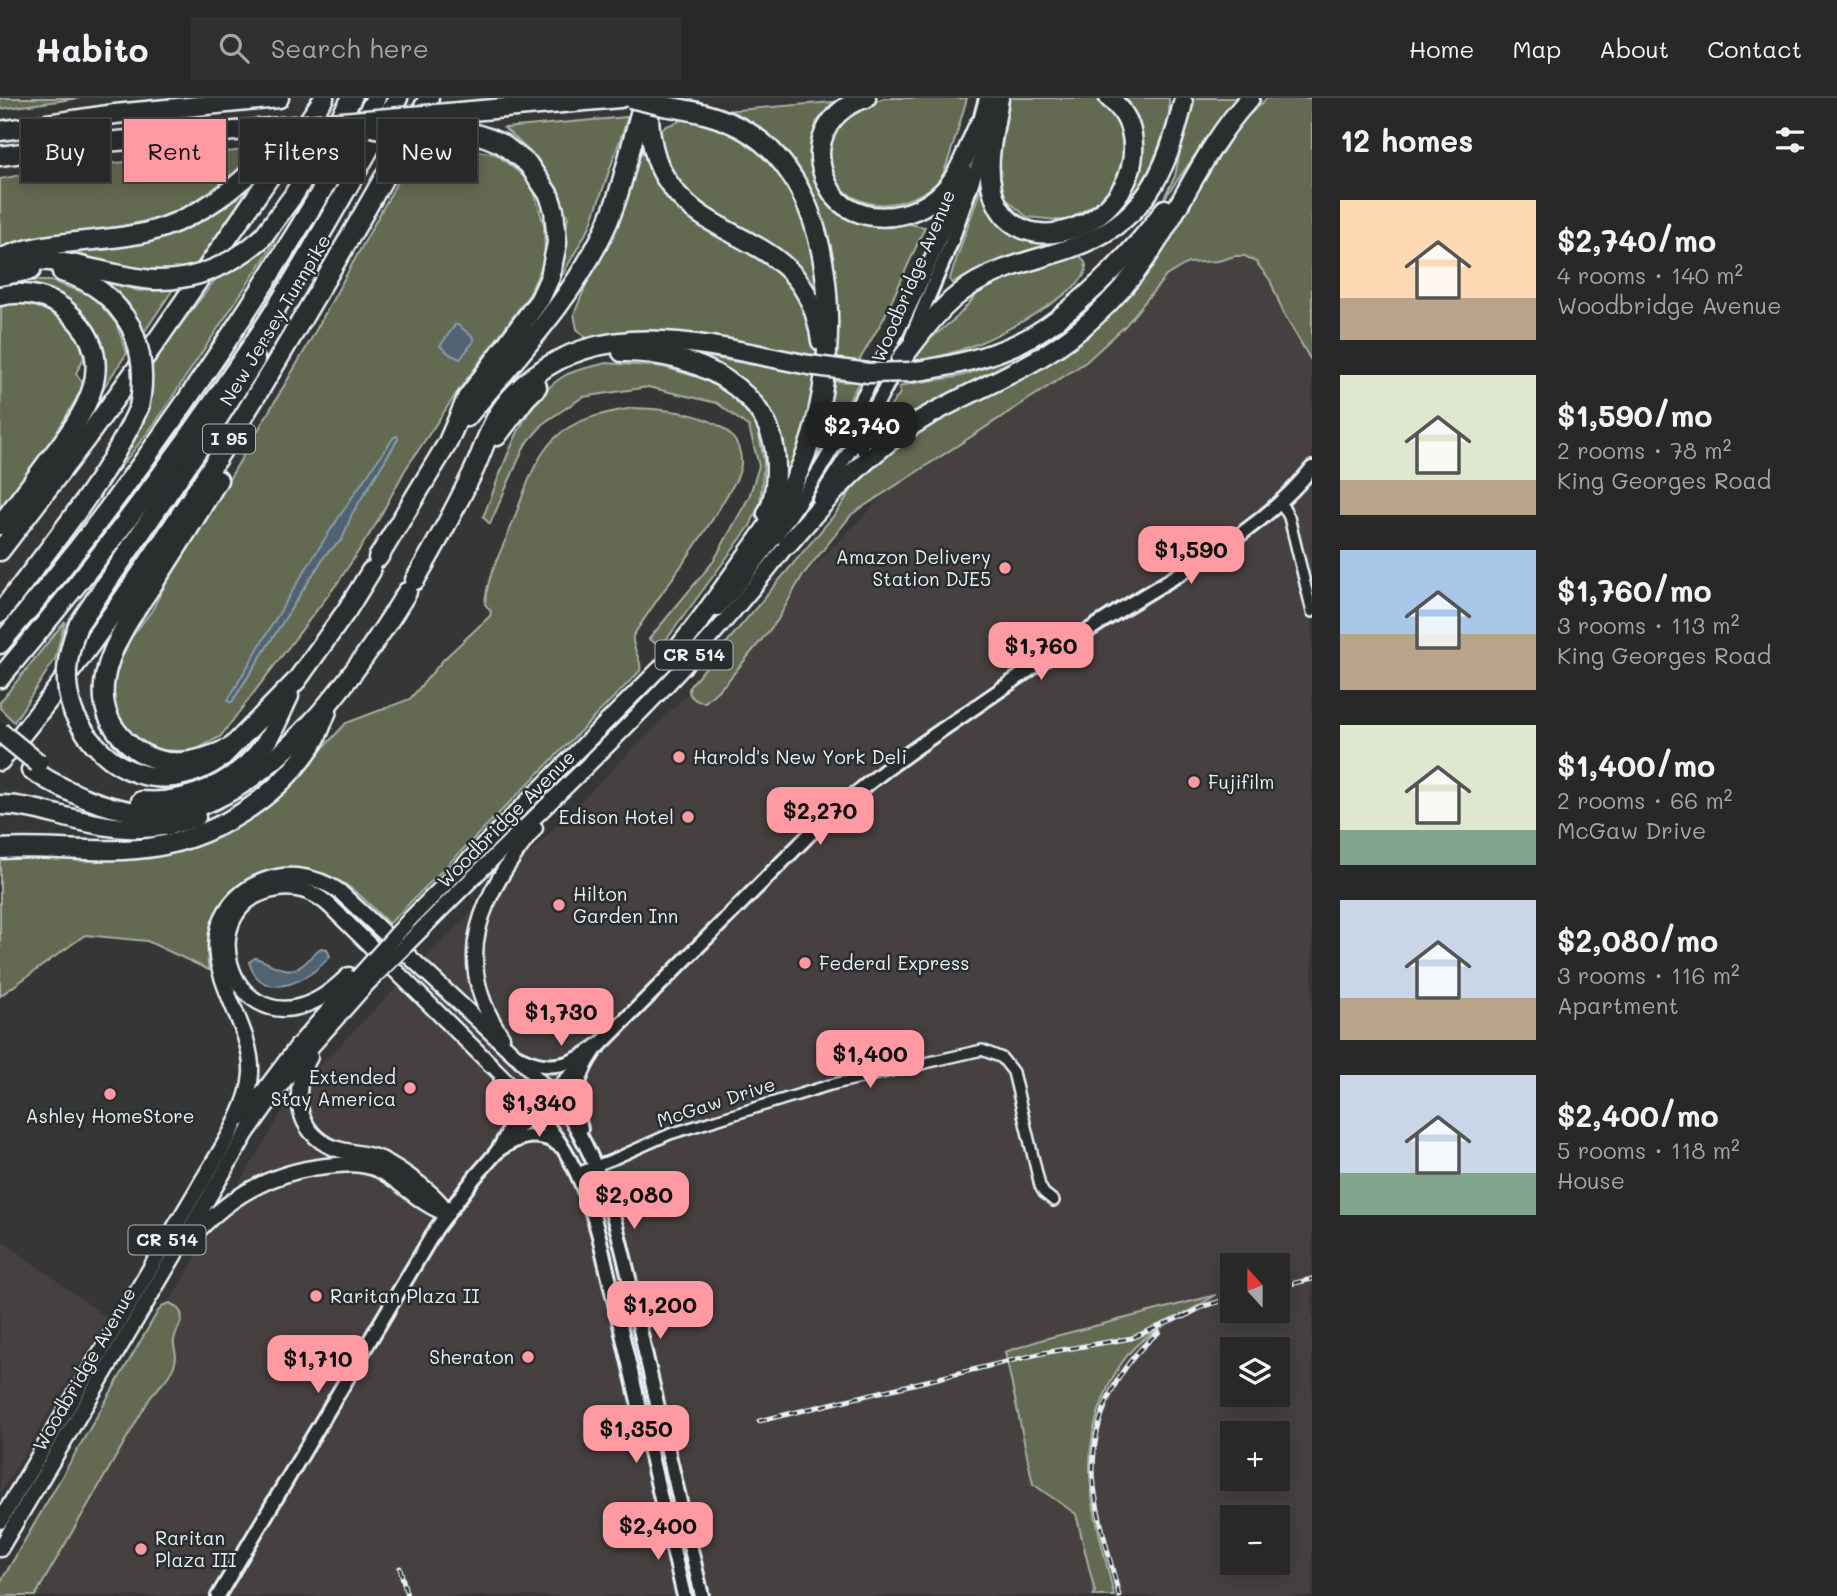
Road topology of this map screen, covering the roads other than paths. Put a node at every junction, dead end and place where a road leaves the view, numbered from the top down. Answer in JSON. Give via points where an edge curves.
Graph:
{"nodes":[{"id":1,"x":279,"y":98,"type":"edge"},
{"id":2,"x":352,"y":98,"type":"edge"},
{"id":3,"x":376,"y":98,"type":"edge"},
{"id":4,"x":398,"y":98,"type":"edge"},
{"id":5,"x":429,"y":98,"type":"edge"},
{"id":6,"x":620,"y":98,"type":"edge"},
{"id":7,"x":630,"y":98,"type":"edge"},
{"id":8,"x":866,"y":98,"type":"edge"},
{"id":9,"x":986,"y":98,"type":"edge"},
{"id":10,"x":998,"y":98,"type":"edge"},
{"id":11,"x":1109,"y":98,"type":"edge"},
{"id":12,"x":1249,"y":98,"type":"edge"},
{"id":13,"x":652,"y":101,"type":"edge"},
{"id":14,"x":1183,"y":101,"type":"edge"},
{"id":15,"x":181,"y":102,"type":"edge"},
{"id":16,"x":321,"y":104,"type":"edge"},
{"id":17,"x":364,"y":121,"type":"edge"},
{"id":18,"x":364,"y":125,"type":"edge"},
{"id":19,"x":979,"y":125,"type":"junction"},
{"id":20,"x":0,"y":131,"type":"edge"},
{"id":21,"x":240,"y":131,"type":"edge"},
{"id":22,"x":0,"y":156,"type":"edge"},
{"id":23,"x":323,"y":229,"type":"junction"},
{"id":24,"x":0,"y":259,"type":"edge"},
{"id":25,"x":0,"y":267,"type":"edge"},
{"id":26,"x":0,"y":276,"type":"edge"},
{"id":27,"x":0,"y":296,"type":"edge"},
{"id":28,"x":295,"y":328,"type":"junction"},
{"id":29,"x":957,"y":364,"type":"junction"},
{"id":30,"x":906,"y":366,"type":"junction"},
{"id":31,"x":822,"y":387,"type":"junction"},
{"id":32,"x":446,"y":444,"type":"junction"},
{"id":33,"x":477,"y":464,"type":"junction"},
{"id":34,"x":1312,"y":468,"type":"edge"},
{"id":35,"x":1281,"y":503,"type":"junction"},
{"id":36,"x":0,"y":525,"type":"edge"},
{"id":37,"x":788,"y":544,"type":"junction"},
{"id":38,"x":0,"y":551,"type":"edge"},
{"id":39,"x":738,"y":569,"type":"junction"},
{"id":40,"x":1312,"y":612,"type":"edge"},
{"id":41,"x":0,"y":613,"type":"edge"},
{"id":42,"x":0,"y":644,"type":"edge"},
{"id":43,"x":674,"y":654,"type":"junction"},
{"id":44,"x":0,"y":678,"type":"edge"},
{"id":45,"x":297,"y":680,"type":"junction"},
{"id":46,"x":332,"y":700,"type":"junction"},
{"id":47,"x":0,"y":732,"type":"edge"},
{"id":48,"x":292,"y":741,"type":"junction"},
{"id":49,"x":0,"y":745,"type":"edge"},
{"id":50,"x":230,"y":748,"type":"junction"},
{"id":51,"x":592,"y":760,"type":"junction"},
{"id":52,"x":0,"y":761,"type":"edge"},
{"id":53,"x":34,"y":767,"type":"junction"},
{"id":54,"x":3,"y":805,"type":"edge"},
{"id":55,"x":0,"y":849,"type":"edge"},
{"id":56,"x":359,"y":978,"type":"junction"},
{"id":57,"x":606,"y":1039,"type":"junction"},
{"id":58,"x":594,"y":1052,"type":"junction"},
{"id":59,"x":515,"y":1055,"type":"junction"},
{"id":60,"x":491,"y":1065,"type":"junction"},
{"id":61,"x":552,"y":1094,"type":"junction"},
{"id":62,"x":536,"y":1110,"type":"junction"},
{"id":63,"x":587,"y":1149,"type":"junction"},
{"id":64,"x":566,"y":1150,"type":"junction"},
{"id":65,"x":496,"y":1153,"type":"junction"},
{"id":66,"x":595,"y":1166,"type":"junction"},
{"id":67,"x":578,"y":1172,"type":"junction"},
{"id":68,"x":200,"y":1185,"type":"junction"},
{"id":69,"x":1054,"y":1201,"type":"dead end"},
{"id":70,"x":447,"y":1213,"type":"junction"},
{"id":71,"x":155,"y":1286,"type":"junction"},
{"id":72,"x":0,"y":1521,"type":"edge"},
{"id":73,"x":0,"y":1549,"type":"edge"},
{"id":74,"x":218,"y":1596,"type":"edge"},
{"id":75,"x":684,"y":1596,"type":"edge"},
{"id":76,"x":702,"y":1596,"type":"edge"}],
"edges":[{"from":1,"to":15,"type":"highway"},
{"from":2,"to":25,"type":"highway","bridge":true,"via":[[293,196],[261,239],[208,272],[155,280],[48,260]]},
{"from":3,"to":42,"type":"highway","name":"New Jersey Turnpike","number":"I 95","via":[[216,359],[124,488]]},
{"from":4,"to":23,"type":"highway","name":"New Jersey Turnpike","number":"I 95"},
{"from":5,"to":28,"type":"highway","name":"New Jersey Turnpike","number":"I 95"},
{"from":6,"to":17,"type":"highway","bridge":true},
{"from":7,"to":13,"type":"highway","bridge":true},
{"from":8,"to":19,"type":"highway","via":[[835,115],[822,139],[820,155],[821,169],[834,195],[860,212],[895,216],[926,205],[951,182]]},
{"from":9,"to":19,"type":"main road","name":"Woodbridge Avenue","number":"CR 514"},
{"from":10,"to":11,"type":"highway","via":[[991,159],[994,194],[1004,214],[1015,223],[1043,233],[1090,221],[1104,212],[1126,185],[1132,170],[1133,138],[1129,123]]},
{"from":10,"to":30,"type":"main road","name":"Woodbridge Avenue","number":"CR 514"},
{"from":12,"to":29,"type":"highway","via":[[1210,139],[1159,218],[1096,286],[1020,342]]},
{"from":12,"to":37,"type":"highway","via":[[1214,142],[1148,255],[1091,320],[1043,357],[925,418],[877,450],[837,487]]},
{"from":13,"to":31,"type":"highway","via":[[652,145],[670,185],[699,213],[775,257],[804,290],[821,338]]},
{"from":13,"to":31,"type":"highway","via":[[717,117],[748,132],[774,154],[795,181],[818,240],[826,281],[828,348]]},
{"from":13,"to":32,"type":"highway","via":[[593,253],[559,304]]},
{"from":14,"to":29,"type":"highway","via":[[1181,130],[1165,183],[1132,234],[1089,280],[1041,321]]},
{"from":14,"to":30,"type":"highway","via":[[1171,149],[1141,203],[1098,237],[1014,265],[971,285],[936,313]]},
{"from":15,"to":20,"type":"highway"},
{"from":16,"to":24,"type":"highway","via":[[237,185],[196,212],[149,231],[45,246]]},
{"from":16,"to":38,"type":"highway","via":[[88,436]]},
{"from":18,"to":32,"type":"highway","bridge":true,"via":[[385,130],[460,131],[502,144],[528,164],[549,195],[557,226],[555,260],[540,299],[467,398]]},
{"from":19,"to":43,"type":"main road","name":"Woodbridge Avenue","number":"CR 514","via":[[931,260],[861,401],[799,503],[751,570]]},
{"from":21,"to":22,"type":"highway","bridge":true},
{"from":23,"to":44,"type":"highway","name":"New Jersey Turnpike","number":"I 95","via":[[248,351],[143,500]]},
{"from":23,"to":50,"type":"highway","bridge":true,"via":[[312,263],[276,327],[78,625],[66,663],[66,683],[83,731],[106,757],[136,773],[154,778],[192,774],[209,767]]},
{"from":26,"to":41,"type":"highway","bridge":true,"via":[[47,269],[100,289],[131,327],[143,373],[138,407],[107,465]]},
{"from":27,"to":36,"type":"highway","via":[[40,296],[67,310],[87,334],[96,366],[91,395],[74,428]]},
{"from":28,"to":50,"type":"highway","via":[[287,360],[211,492],[118,638],[104,674],[107,713],[125,742],[139,752],[156,760],[188,763]]},
{"from":28,"to":52,"type":"highway","name":"New Jersey Turnpike","number":"I 95","via":[[160,548]]},
{"from":29,"to":30,"type":"highway"},
{"from":30,"to":33,"type":"highway","bridge":true,"via":[[868,373],[669,341],[588,348],[543,369],[508,400]]},
{"from":30,"to":37,"type":"main road","name":"Woodbridge Avenue","number":"CR 514"},
{"from":31,"to":39,"type":"highway","via":[[800,468]]},
{"from":32,"to":45,"type":"highway","via":[[347,610]]},
{"from":33,"to":39,"type":"highway","via":[[525,399],[547,378],[586,358],[637,352],[704,368],[753,402],[768,426],[775,452],[775,493]]},
{"from":33,"to":46,"type":"highway","via":[[411,586]]},
{"from":34,"to":35,"type":"main road"},
{"from":35,"to":40,"type":"street","via":[[1289,517]]},
{"from":35,"to":57,"type":"main road","via":[[1246,531],[1077,637],[863,787],[810,834]]},
{"from":37,"to":51,"type":"main road","name":"Woodbridge Avenue","number":"CR 514","via":[[736,610]]},
{"from":39,"to":43,"type":"highway"},
{"from":43,"to":56,"type":"main road","name":"Woodbridge Avenue","number":"CR 514","bridge":true,"via":[[410,919]]},
{"from":45,"to":50,"type":"highway"},
{"from":45,"to":53,"type":"highway","via":[[258,752],[223,781],[192,795],[124,799]]},
{"from":46,"to":48,"type":"highway"},
{"from":46,"to":55,"type":"highway","via":[[312,745],[285,776],[250,807],[213,829],[148,848]]},
{"from":47,"to":53,"type":"highway","bridge":true},
{"from":48,"to":53,"type":"highway","via":[[239,785],[173,812],[100,804],[65,790]]},
{"from":48,"to":54,"type":"highway","via":[[281,760],[246,791],[169,826],[107,828]]},
{"from":49,"to":53,"type":"highway"},
{"from":51,"to":56,"type":"main road","name":"Woodbridge Avenue","number":"CR 514","bridge":true,"via":[[421,930]]},
{"from":51,"to":59,"type":"main road","via":[[505,869],[478,932],[474,962],[478,991],[489,1018]]},
{"from":56,"to":60,"type":"main road","via":[[308,1004],[282,1008],[261,1003],[242,988],[230,967],[227,946],[232,922],[248,902],[273,889],[295,888],[316,895]]},
{"from":56,"to":68,"type":"main road","name":"Woodbridge Avenue","number":"CR 514","via":[[280,1067]]},
{"from":56,"to":70,"type":"main road","via":[[302,1071],[298,1089],[302,1116],[323,1142],[389,1164],[437,1199]]},
{"from":56,"to":71,"type":"main road","name":"Woodbridge Avenue","number":"CR 514","via":[[271,1097]]},
{"from":57,"to":58,"type":"main road"},
{"from":57,"to":59,"type":"main road","via":[[558,1066]]},
{"from":58,"to":61,"type":"main road"},
{"from":58,"to":63,"type":"main road","via":[[576,1093]]},
{"from":59,"to":61,"type":"main road"},
{"from":59,"to":68,"type":"main road","via":[[339,891],[299,876],[265,880],[233,902],[217,935],[218,964],[249,1046],[251,1079],[243,1105]]},
{"from":60,"to":62,"type":"main road"},
{"from":60,"to":65,"type":"main road","via":[[508,1092],[513,1113]]},
{"from":61,"to":62,"type":"main road"},
{"from":61,"to":63,"type":"main road"},
{"from":62,"to":64,"type":"main road"},
{"from":62,"to":65,"type":"main road"},
{"from":63,"to":66,"type":"main road"},
{"from":64,"to":65,"type":"main road","via":[[551,1139],[533,1135]]},
{"from":64,"to":67,"type":"main road"},
{"from":65,"to":70,"type":"main road"},
{"from":66,"to":67,"type":"street","name":"McGaw Drive"},
{"from":66,"to":69,"type":"street","name":"McGaw Drive","via":[[670,1134],[819,1088],[982,1050],[1002,1058],[1013,1072],[1040,1186]]},
{"from":66,"to":76,"type":"main road","via":[[624,1262]]},
{"from":67,"to":75,"type":"main road","via":[[599,1236]]},
{"from":68,"to":72,"type":"main road","name":"Woodbridge Avenue","number":"CR 514"},
{"from":70,"to":71,"type":"main road","via":[[367,1166],[343,1164],[295,1171],[254,1186],[218,1211]]},
{"from":70,"to":74,"type":"main road"},
{"from":71,"to":73,"type":"main road","name":"Woodbridge Avenue","number":"CR 514"}]}
